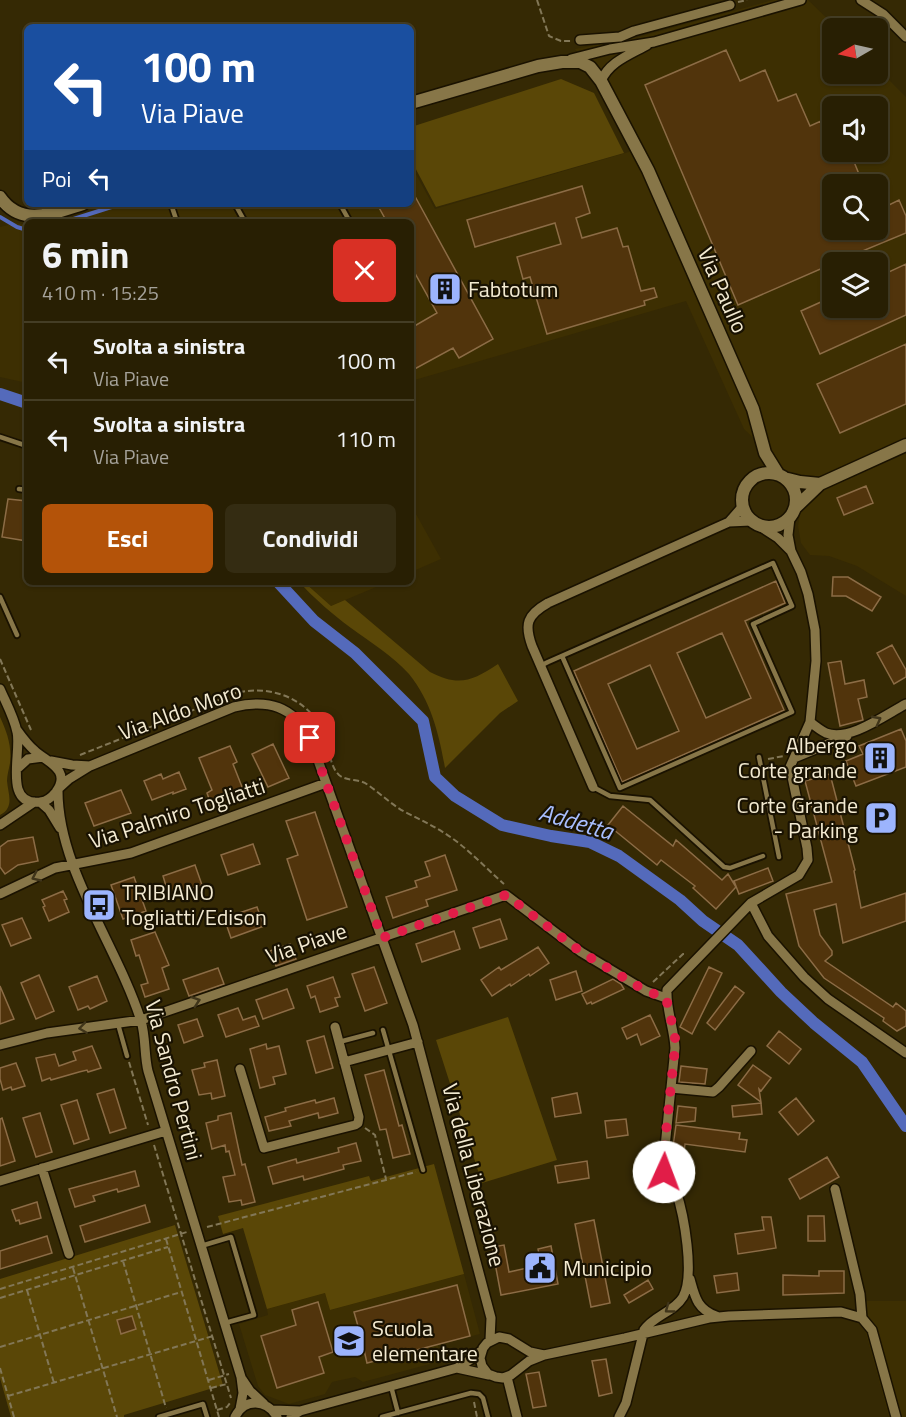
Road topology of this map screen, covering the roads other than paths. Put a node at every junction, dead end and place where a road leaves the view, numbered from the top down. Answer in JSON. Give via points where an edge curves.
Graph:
{"nodes":[{"id":1,"x":801,"y":0,"type":"edge"},
{"id":2,"x":861,"y":0,"type":"edge"},
{"id":3,"x":730,"y":5,"type":"dead end"},
{"id":4,"x":620,"y":37,"type":"junction"},
{"id":5,"x":906,"y":37,"type":"edge"},
{"id":6,"x":580,"y":40,"type":"road end"},
{"id":7,"x":654,"y":42,"type":"junction"},
{"id":8,"x":616,"y":48,"type":"junction"},
{"id":9,"x":562,"y":62,"type":"junction"},
{"id":10,"x":601,"y":81,"type":"junction"},
{"id":11,"x":414,"y":102,"type":"edge"},
{"id":12,"x":0,"y":197,"type":"edge"},
{"id":13,"x":74,"y":207,"type":"edge"},
{"id":14,"x":0,"y":437,"type":"edge"},
{"id":15,"x":762,"y":444,"type":"junction"},
{"id":16,"x":24,"y":445,"type":"edge"},
{"id":17,"x":906,"y":445,"type":"edge"},
{"id":18,"x":754,"y":476,"type":"junction"},
{"id":19,"x":783,"y":476,"type":"junction"},
{"id":20,"x":820,"y":484,"type":"junction"},
{"id":21,"x":20,"y":489,"type":"dead end"},
{"id":22,"x":24,"y":490,"type":"edge"},
{"id":23,"x":742,"y":506,"type":"junction"},
{"id":24,"x":793,"y":513,"type":"junction"},
{"id":25,"x":729,"y":522,"type":"junction"},
{"id":26,"x":755,"y":523,"type":"junction"},
{"id":27,"x":790,"y":550,"type":"junction"},
{"id":28,"x":0,"y":597,"type":"edge"},
{"id":29,"x":17,"y":635,"type":"dead end"},
{"id":30,"x":562,"y":656,"type":"junction"},
{"id":31,"x":540,"y":666,"type":"junction"},
{"id":32,"x":0,"y":689,"type":"edge"},
{"id":33,"x":906,"y":704,"type":"edge"},
{"id":34,"x":810,"y":722,"type":"junction"},
{"id":35,"x":17,"y":730,"type":"junction"},
{"id":36,"x":850,"y":734,"type":"junction"},
{"id":37,"x":794,"y":758,"type":"junction"},
{"id":38,"x":46,"y":759,"type":"junction"},
{"id":39,"x":760,"y":759,"type":"road end"},
{"id":40,"x":90,"y":766,"type":"junction"},
{"id":41,"x":17,"y":770,"type":"junction"},
{"id":42,"x":326,"y":783,"type":"junction"},
{"id":43,"x":593,"y":787,"type":"joint"},
{"id":44,"x":58,"y":789,"type":"junction"},
{"id":45,"x":37,"y":802,"type":"junction"},
{"id":46,"x":0,"y":825,"type":"edge"},
{"id":47,"x":62,"y":833,"type":"junction"},
{"id":48,"x":763,"y":856,"type":"dead end"},
{"id":49,"x":779,"y":857,"type":"dead end"},
{"id":50,"x":74,"y":865,"type":"junction"},
{"id":51,"x":0,"y":894,"type":"edge"},
{"id":52,"x":751,"y":903,"type":"junction"},
{"id":53,"x":382,"y":938,"type":"junction"},
{"id":54,"x":666,"y":998,"type":"junction"},
{"id":55,"x":141,"y":1020,"type":"junction"},
{"id":56,"x":117,"y":1023,"type":"junction"},
{"id":57,"x":335,"y":1027,"type":"dead end"},
{"id":58,"x":383,"y":1030,"type":"dead end"},
{"id":59,"x":373,"y":1033,"type":"dead end"},
{"id":60,"x":339,"y":1042,"type":"junction"},
{"id":61,"x":418,"y":1042,"type":"junction"},
{"id":62,"x":0,"y":1045,"type":"edge"},
{"id":63,"x":389,"y":1050,"type":"junction"},
{"id":64,"x":751,"y":1051,"type":"dead end"},
{"id":65,"x":906,"y":1053,"type":"edge"},
{"id":66,"x":127,"y":1056,"type":"road end"},
{"id":67,"x":344,"y":1062,"type":"junction"},
{"id":68,"x":240,"y":1069,"type":"dead end"},
{"id":69,"x":671,"y":1088,"type":"junction"},
{"id":70,"x":166,"y":1131,"type":"junction"},
{"id":71,"x":42,"y":1168,"type":"junction"},
{"id":72,"x":423,"y":1170,"type":"road end"},
{"id":73,"x":0,"y":1181,"type":"edge"},
{"id":74,"x":835,"y":1190,"type":"dead end"},
{"id":75,"x":201,"y":1246,"type":"junction"},
{"id":76,"x":69,"y":1254,"type":"road end"},
{"id":77,"x":690,"y":1278,"type":"junction"},
{"id":78,"x":719,"y":1317,"type":"junction"},
{"id":79,"x":491,"y":1318,"type":"junction"},
{"id":80,"x":862,"y":1318,"type":"junction"},
{"id":81,"x":225,"y":1323,"type":"junction"},
{"id":82,"x":642,"y":1335,"type":"junction"},
{"id":83,"x":506,"y":1338,"type":"junction"},
{"id":84,"x":490,"y":1340,"type":"junction"},
{"id":85,"x":516,"y":1344,"type":"junction"},
{"id":86,"x":482,"y":1350,"type":"junction"},
{"id":87,"x":544,"y":1355,"type":"junction"},
{"id":88,"x":457,"y":1368,"type":"junction"},
{"id":89,"x":518,"y":1370,"type":"junction"},
{"id":90,"x":490,"y":1375,"type":"junction"},
{"id":91,"x":241,"y":1377,"type":"junction"},
{"id":92,"x":507,"y":1377,"type":"junction"},
{"id":93,"x":392,"y":1386,"type":"junction"},
{"id":94,"x":264,"y":1404,"type":"junction"},
{"id":95,"x":300,"y":1411,"type":"junction"},
{"id":96,"x":238,"y":1413,"type":"edge"},
{"id":97,"x":398,"y":1413,"type":"junction"},
{"id":98,"x":275,"y":1414,"type":"edge"},
{"id":99,"x":159,"y":1417,"type":"edge"},
{"id":100,"x":207,"y":1417,"type":"edge"},
{"id":101,"x":291,"y":1417,"type":"edge"},
{"id":102,"x":382,"y":1417,"type":"edge"},
{"id":103,"x":488,"y":1417,"type":"edge"},
{"id":104,"x":517,"y":1417,"type":"edge"},
{"id":105,"x":619,"y":1417,"type":"edge"},
{"id":106,"x":896,"y":1417,"type":"edge"}],
"edges":[{"from":1,"to":7,"type":"street"},
{"from":2,"to":5,"type":"street","via":[[883,14]]},
{"from":3,"to":4,"type":"street"},
{"from":4,"to":6,"type":"street"},
{"from":4,"to":8,"type":"street"},
{"from":7,"to":8,"type":"street"},
{"from":7,"to":10,"type":"street","via":[[621,59],[605,72]]},
{"from":8,"to":9,"type":"street"},
{"from":9,"to":10,"type":"street","via":[[580,62],[590,67]]},
{"from":9,"to":11,"type":"street"},
{"from":10,"to":15,"type":"street","name":"Via Paullo","via":[[640,156],[753,409]]},
{"from":12,"to":13,"type":"street","via":[[15,212],[35,217]]},
{"from":14,"to":16,"type":"lane"},
{"from":15,"to":18,"type":"street","name":"Via Paullo"},
{"from":15,"to":19,"type":"street","name":"Via Paullo"},
{"from":17,"to":20,"type":"street"},
{"from":18,"to":19,"type":"street"},
{"from":18,"to":23,"type":"street","name":"Via Paullo","via":[[744,489]]},
{"from":19,"to":20,"type":"street"},
{"from":19,"to":24,"type":"street","name":"Via Paullo","via":[[796,492]]},
{"from":20,"to":24,"type":"street"},
{"from":21,"to":22,"type":"lane"},
{"from":23,"to":25,"type":"street"},
{"from":23,"to":26,"type":"street","name":"Via Paullo"},
{"from":24,"to":26,"type":"street","via":[[775,527]]},
{"from":24,"to":27,"type":"street","name":"Via Paullo","via":[[788,535]]},
{"from":25,"to":26,"type":"street"},
{"from":25,"to":31,"type":"street","via":[[535,611],[527,632]]},
{"from":26,"to":27,"type":"street","name":"Via Paullo"},
{"from":27,"to":34,"type":"street","name":"Via Paullo","via":[[808,594],[815,630]]},
{"from":28,"to":29,"type":"lane"},
{"from":30,"to":30,"type":"lane","via":[[773,563],[792,606],[753,624],[792,712],[620,789]]},
{"from":30,"to":31,"type":"lane"},
{"from":31,"to":43,"type":"street"},
{"from":32,"to":35,"type":"street"},
{"from":36,"to":33,"type":"street","one_way":true},
{"from":34,"to":36,"type":"street","via":[[833,735]]},
{"from":34,"to":37,"type":"street","name":"Via Paullo"},
{"from":35,"to":38,"type":"street"},
{"from":35,"to":41,"type":"street"},
{"from":36,"to":37,"type":"street"},
{"from":37,"to":52,"type":"street","via":[[791,779],[808,860],[799,875]]},
{"from":38,"to":40,"type":"street"},
{"from":38,"to":41,"type":"street","via":[[28,759]]},
{"from":38,"to":44,"type":"street","via":[[59,773]]},
{"from":39,"to":49,"type":"lane"},
{"from":40,"to":42,"type":"street","name":"Via Aldo Moro","via":[[234,707],[259,703],[284,710],[304,726]]},
{"from":40,"to":44,"type":"street"},
{"from":41,"to":45,"type":"street","via":[[17,790]]},
{"from":42,"to":50,"type":"street","name":"Via Palmiro Togliatti","via":[[131,854]]},
{"from":42,"to":53,"type":"street","name":"Via Aldo Moro"},
{"from":43,"to":48,"type":"lane","via":[[610,796],[650,800],[724,867]]},
{"from":44,"to":45,"type":"street","via":[[49,799]]},
{"from":44,"to":47,"type":"street","name":"Via Sandro Pertini"},
{"from":45,"to":46,"type":"street"},
{"from":45,"to":47,"type":"street","name":"Via Sandro Pertini","via":[[49,810]]},
{"from":47,"to":50,"type":"street","name":"Via Sandro Pertini"},
{"from":50,"to":51,"type":"street","name":"Via Palmiro Togliatti","one_way":true,"via":[[56,868]]},
{"from":50,"to":55,"type":"street","name":"Via Sandro Pertini"},
{"from":52,"to":54,"type":"street","via":[[671,984]]},
{"from":52,"to":65,"type":"street","via":[[768,936],[804,977],[828,999]]},
{"from":53,"to":54,"type":"street","name":"Via Piave","via":[[506,895],[581,952],[646,991]]},
{"from":55,"to":53,"type":"street","name":"Via Piave","one_way":true},
{"from":53,"to":61,"type":"street","name":"Via della Liberazione"},
{"from":54,"to":69,"type":"street","via":[[675,1036]]},
{"from":55,"to":56,"type":"street","name":"Via Piave"},
{"from":55,"to":70,"type":"street","name":"Via Sandro Pertini","via":[[148,1071]]},
{"from":56,"to":62,"type":"street","name":"Via Piave","one_way":true,"via":[[47,1033]]},
{"from":56,"to":66,"type":"lane"},
{"from":57,"to":60,"type":"street"},
{"from":58,"to":63,"type":"lane"},
{"from":59,"to":60,"type":"lane"},
{"from":60,"to":67,"type":"street"},
{"from":61,"to":63,"type":"street"},
{"from":61,"to":79,"type":"street","name":"Via della Liberazione"},
{"from":63,"to":67,"type":"street"},
{"from":63,"to":72,"type":"lane"},
{"from":64,"to":69,"type":"street","via":[[713,1092]]},
{"from":67,"to":68,"type":"street","via":[[358,1123],[264,1148]]},
{"from":69,"to":77,"type":"street","via":[[664,1172],[675,1187],[684,1223]]},
{"from":70,"to":71,"type":"street"},
{"from":70,"to":75,"type":"street","name":"Via Sandro Pertini"},
{"from":71,"to":73,"type":"street"},
{"from":71,"to":76,"type":"street"},
{"from":74,"to":80,"type":"street"},
{"from":75,"to":81,"type":"street","name":"Via Sandro Pertini"},
{"from":75,"to":81,"type":"lane","via":[[231,1237],[254,1315]]},
{"from":77,"to":78,"type":"street","via":[[700,1306]]},
{"from":77,"to":82,"type":"street","one_way":true,"via":[[682,1299],[648,1324]]},
{"from":78,"to":80,"type":"street","via":[[841,1312]]},
{"from":78,"to":82,"type":"street"},
{"from":79,"to":83,"type":"street","name":"Via della Liberazione"},
{"from":79,"to":84,"type":"street","name":"Via della Liberazione"},
{"from":80,"to":106,"type":"street","via":[[872,1330]]},
{"from":81,"to":91,"type":"street","name":"Via Sandro Pertini"},
{"from":82,"to":87,"type":"street"},
{"from":82,"to":105,"type":"street"},
{"from":83,"to":84,"type":"street"},
{"from":83,"to":85,"type":"street"},
{"from":84,"to":86,"type":"street"},
{"from":85,"to":87,"type":"street"},
{"from":85,"to":89,"type":"street","via":[[522,1357]]},
{"from":86,"to":88,"type":"street"},
{"from":86,"to":90,"type":"street","via":[[481,1363]]},
{"from":87,"to":89,"type":"street"},
{"from":88,"to":90,"type":"street"},
{"from":88,"to":93,"type":"street"},
{"from":89,"to":92,"type":"street"},
{"from":90,"to":92,"type":"street"},
{"from":91,"to":94,"type":"street","name":"Via Sandro Pertini"},
{"from":91,"to":96,"type":"street","name":"Via Sandro Pertini","via":[[243,1393]]},
{"from":92,"to":104,"type":"street"},
{"from":93,"to":95,"type":"street"},
{"from":93,"to":97,"type":"lane"},
{"from":94,"to":96,"type":"street","via":[[251,1403]]},
{"from":94,"to":98,"type":"street","name":"Via Sandro Pertini"},
{"from":95,"to":98,"type":"street"},
{"from":95,"to":101,"type":"street"},
{"from":97,"to":102,"type":"lane"},
{"from":97,"to":103,"type":"lane","via":[[471,1393],[483,1398]]},
{"from":99,"to":100,"type":"lane","via":[[203,1404]]}]}
